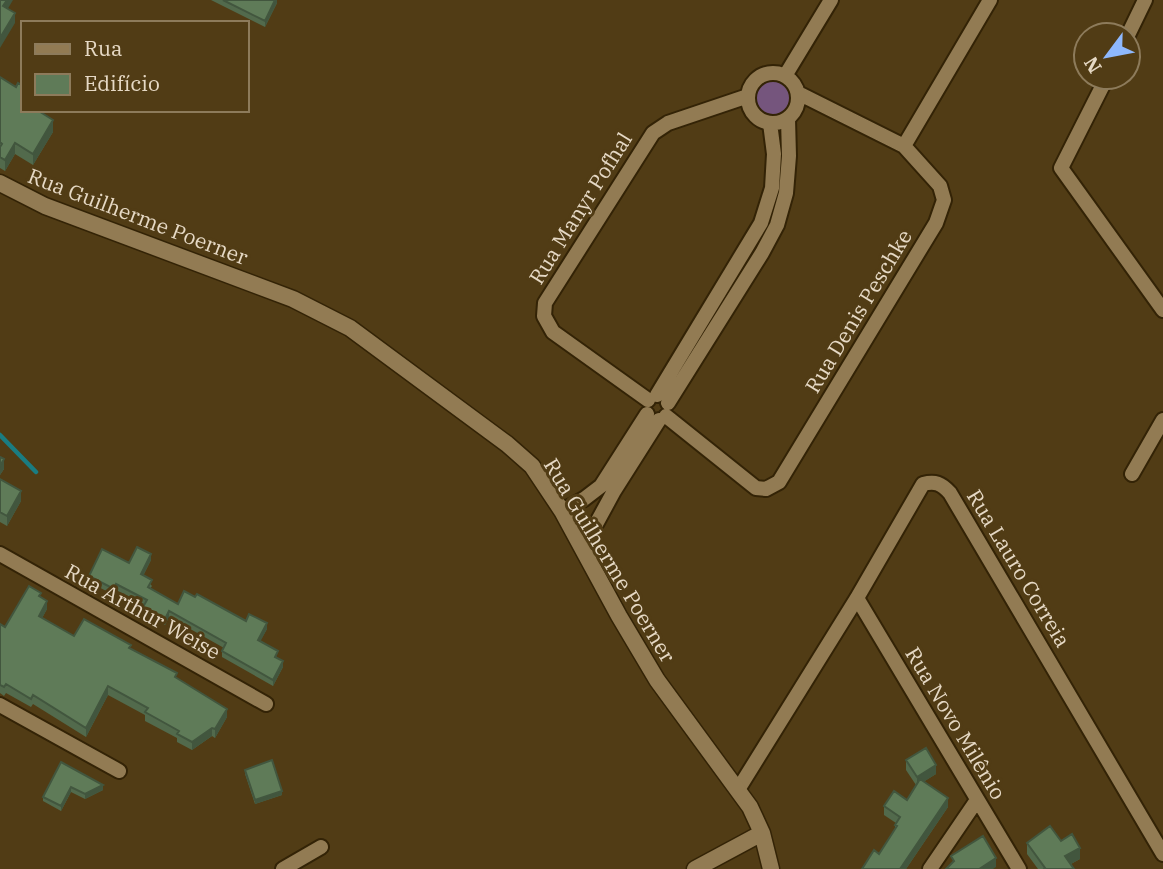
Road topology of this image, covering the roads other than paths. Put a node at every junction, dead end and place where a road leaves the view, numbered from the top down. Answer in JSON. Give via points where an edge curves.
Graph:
{"nodes":[{"id":1,"x":831,"y":0,"type":"edge"},
{"id":2,"x":990,"y":0,"type":"edge"},
{"id":3,"x":1145,"y":0,"type":"edge"},
{"id":4,"x":1135,"y":21,"type":"edge"},
{"id":5,"x":785,"y":76,"type":"junction"},
{"id":6,"x":1100,"y":91,"type":"edge"},
{"id":7,"x":797,"y":93,"type":"junction"},
{"id":8,"x":748,"y":96,"type":"junction"},
{"id":9,"x":788,"y":119,"type":"junction"},
{"id":10,"x":770,"y":123,"type":"junction"},
{"id":11,"x":904,"y":146,"type":"junction"},
{"id":12,"x":0,"y":183,"type":"edge"},
{"id":13,"x":1163,"y":310,"type":"edge"},
{"id":14,"x":657,"y":408,"type":"junction"},
{"id":15,"x":1163,"y":420,"type":"edge"},
{"id":16,"x":1132,"y":474,"type":"dead end"},
{"id":17,"x":562,"y":511,"type":"junction"},
{"id":18,"x":583,"y":548,"type":"junction"},
{"id":19,"x":0,"y":554,"type":"edge"},
{"id":20,"x":857,"y":598,"type":"junction"},
{"id":21,"x":266,"y":704,"type":"dead end"},
{"id":22,"x":0,"y":705,"type":"edge"},
{"id":23,"x":118,"y":771,"type":"dead end"},
{"id":24,"x":738,"y":788,"type":"junction"},
{"id":25,"x":977,"y":800,"type":"junction"},
{"id":26,"x":762,"y":833,"type":"junction"},
{"id":27,"x":321,"y":847,"type":"dead end"},
{"id":28,"x":1163,"y":854,"type":"edge"},
{"id":29,"x":283,"y":869,"type":"edge"},
{"id":30,"x":695,"y":869,"type":"edge"},
{"id":31,"x":771,"y":869,"type":"edge"},
{"id":32,"x":930,"y":869,"type":"edge"},
{"id":33,"x":1020,"y":869,"type":"edge"}],
"edges":[{"from":1,"to":5,"type":"street"},
{"from":2,"to":11,"type":"street"},
{"from":3,"to":4,"type":"street"},
{"from":5,"to":7,"type":"street"},
{"from":5,"to":8,"type":"street","via":[[765,74],[756,79]]},
{"from":6,"to":13,"type":"street","via":[[1061,168]]},
{"from":7,"to":9,"type":"street","via":[[798,103]]},
{"from":7,"to":11,"type":"street","name":"Rua Denis Peschke"},
{"from":8,"to":10,"type":"street","via":[[754,114]]},
{"from":8,"to":14,"type":"street","name":"Rua Manyr Pofhal","via":[[668,123],[653,133],[545,303],[544,316],[553,332]]},
{"from":9,"to":10,"type":"street"},
{"from":9,"to":14,"type":"street","via":[[786,193],[777,225]]},
{"from":10,"to":14,"type":"street","via":[[772,188],[761,223]]},
{"from":11,"to":14,"type":"street","name":"Rua Denis Peschke","via":[[940,186],[944,200],[936,223],[779,482],[756,488]]},
{"from":12,"to":17,"type":"street","name":"Rua Guilherme Poerner","via":[[45,206],[293,299],[350,328],[533,466]]},
{"from":14,"to":17,"type":"street","via":[[601,486]]},
{"from":14,"to":18,"type":"street"},
{"from":15,"to":16,"type":"street"},
{"from":17,"to":18,"type":"street","name":"Rua Guilherme Poerner"},
{"from":18,"to":24,"type":"street","name":"Rua Guilherme Poerner","via":[[657,680]]},
{"from":19,"to":21,"type":"street","name":"Rua Arthur Weise"},
{"from":20,"to":24,"type":"street","name":"Rua Lauro Correia"},
{"from":20,"to":25,"type":"street","name":"Rua Novo Milênio"},
{"from":20,"to":28,"type":"street","name":"Rua Lauro Correia","via":[[923,484],[942,485]]},
{"from":22,"to":23,"type":"street"},
{"from":24,"to":26,"type":"street","name":"Rua Guilherme Poerner"},
{"from":25,"to":32,"type":"street"},
{"from":25,"to":33,"type":"street","name":"Rua Novo Milênio"},
{"from":26,"to":30,"type":"street"},
{"from":26,"to":31,"type":"street","name":"Rua Guilherme Poerner"},
{"from":27,"to":29,"type":"street"}]}
